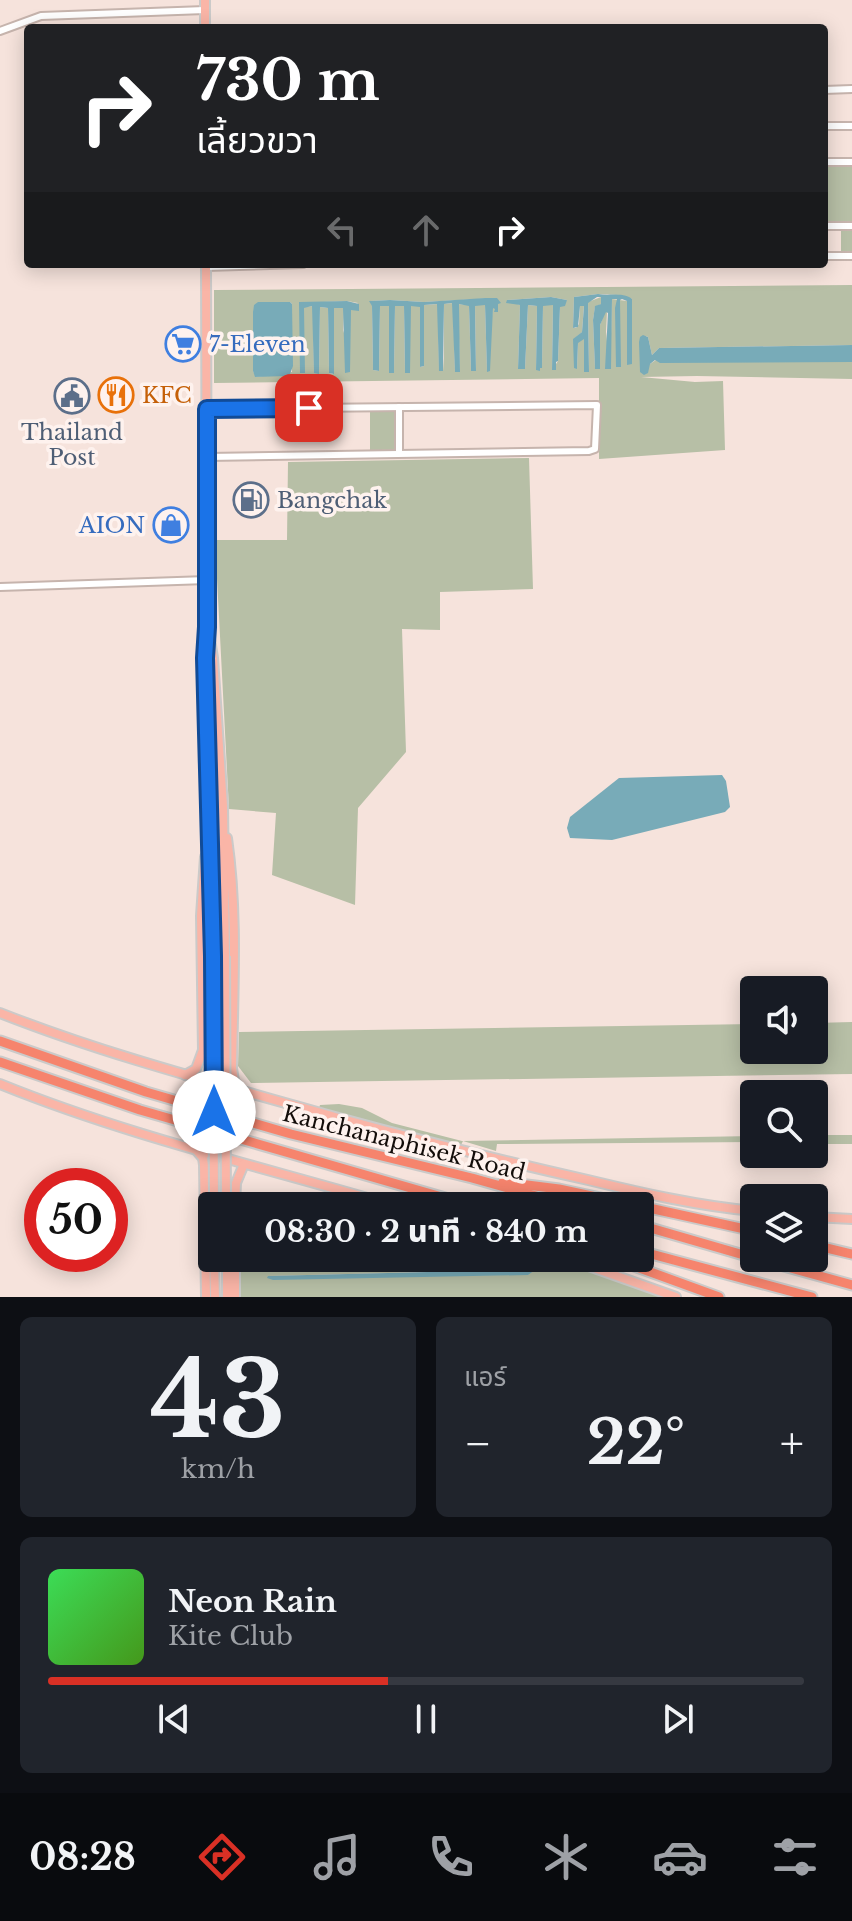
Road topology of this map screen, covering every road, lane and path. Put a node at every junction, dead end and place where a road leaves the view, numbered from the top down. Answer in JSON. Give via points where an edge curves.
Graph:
{"nodes":[{"id":1,"x":205,"y":5,"type":"edge"},
{"id":2,"x":0,"y":31,"type":"edge"},
{"id":3,"x":852,"y":89,"type":"edge"},
{"id":4,"x":828,"y":90,"type":"edge"},
{"id":5,"x":828,"y":126,"type":"edge"},
{"id":6,"x":852,"y":126,"type":"edge"},
{"id":7,"x":828,"y":162,"type":"edge"},
{"id":8,"x":852,"y":162,"type":"edge"},
{"id":9,"x":828,"y":226,"type":"edge"},
{"id":10,"x":852,"y":226,"type":"edge"},
{"id":11,"x":828,"y":256,"type":"edge"},
{"id":12,"x":852,"y":256,"type":"edge"},
{"id":13,"x":206,"y":268,"type":"edge"},
{"id":14,"x":399,"y":407,"type":"junction"},
{"id":15,"x":207,"y":409,"type":"junction"},
{"id":16,"x":399,"y":453,"type":"junction"},
{"id":17,"x":207,"y":457,"type":"junction"},
{"id":18,"x":207,"y":580,"type":"junction"},
{"id":19,"x":0,"y":587,"type":"edge"},
{"id":20,"x":207,"y":627,"type":"junction"},
{"id":21,"x":209,"y":805,"type":"junction"},
{"id":22,"x":223,"y":806,"type":"junction"},
{"id":23,"x":0,"y":1013,"type":"edge"},
{"id":24,"x":0,"y":1041,"type":"edge"},
{"id":25,"x":0,"y":1062,"type":"edge"},
{"id":26,"x":184,"y":1075,"type":"junction"},
{"id":27,"x":0,"y":1084,"type":"edge"},
{"id":28,"x":243,"y":1092,"type":"junction"},
{"id":29,"x":196,"y":1151,"type":"junction"},
{"id":30,"x":244,"y":1164,"type":"junction"},
{"id":31,"x":472,"y":1178,"type":"junction"},
{"id":32,"x":205,"y":1192,"type":"edge"},
{"id":33,"x":207,"y":1192,"type":"edge"},
{"id":34,"x":214,"y":1192,"type":"edge"},
{"id":35,"x":226,"y":1192,"type":"edge"},
{"id":36,"x":231,"y":1192,"type":"edge"},
{"id":37,"x":235,"y":1192,"type":"edge"},
{"id":38,"x":345,"y":1192,"type":"edge"},
{"id":39,"x":424,"y":1192,"type":"edge"},
{"id":40,"x":522,"y":1192,"type":"edge"},
{"id":41,"x":573,"y":1192,"type":"edge"},
{"id":42,"x":654,"y":1209,"type":"edge"},
{"id":43,"x":740,"y":1210,"type":"edge"},
{"id":44,"x":828,"y":1218,"type":"edge"},
{"id":45,"x":852,"y":1219,"type":"edge"},
{"id":46,"x":740,"y":1228,"type":"edge"},
{"id":47,"x":654,"y":1229,"type":"edge"},
{"id":48,"x":828,"y":1248,"type":"edge"},
{"id":49,"x":740,"y":1254,"type":"edge"},
{"id":50,"x":852,"y":1254,"type":"edge"},
{"id":51,"x":654,"y":1255,"type":"edge"},
{"id":52,"x":206,"y":1272,"type":"edge"},
{"id":53,"x":214,"y":1272,"type":"edge"},
{"id":54,"x":227,"y":1272,"type":"edge"},
{"id":55,"x":235,"y":1272,"type":"edge"},
{"id":56,"x":605,"y":1272,"type":"edge"},
{"id":57,"x":650,"y":1272,"type":"edge"},
{"id":58,"x":805,"y":1272,"type":"edge"},
{"id":59,"x":852,"y":1285,"type":"edge"},
{"id":60,"x":206,"y":1297,"type":"edge"},
{"id":61,"x":215,"y":1297,"type":"edge"},
{"id":62,"x":227,"y":1297,"type":"edge"},
{"id":63,"x":235,"y":1297,"type":"edge"},
{"id":64,"x":676,"y":1297,"type":"edge"},
{"id":65,"x":719,"y":1297,"type":"edge"},
{"id":66,"x":812,"y":1297,"type":"edge"}],
"edges":[{"from":1,"to":2,"type":"street","via":[[41,16]]},
{"from":3,"to":4,"type":"street"},
{"from":5,"to":6,"type":"street"},
{"from":7,"to":8,"type":"street"},
{"from":9,"to":10,"type":"street"},
{"from":11,"to":12,"type":"street"},
{"from":13,"to":15,"type":"main road"},
{"from":14,"to":15,"type":"street"},
{"from":14,"to":16,"type":"street"},
{"from":14,"to":16,"type":"street","via":[[597,405],[595,449],[589,451]]},
{"from":15,"to":17,"type":"main road"},
{"from":16,"to":17,"type":"street"},
{"from":17,"to":18,"type":"main road"},
{"from":18,"to":19,"type":"street"},
{"from":18,"to":20,"type":"main road"},
{"from":20,"to":21,"type":"main road"},
{"from":20,"to":22,"type":"main road"},
{"from":21,"to":26,"type":"main road","via":[[201,906],[203,1050],[196,1069]]},
{"from":21,"to":34,"type":"main road","bridge":true},
{"from":22,"to":28,"type":"main road","via":[[231,864],[232,1068]]},
{"from":22,"to":35,"type":"main road","bridge":true},
{"from":23,"to":26,"type":"main road"},
{"from":24,"to":31,"type":"highway","name":"Kanchanaphisek Road","via":[[146,1092]]},
{"from":25,"to":39,"type":"highway","name":"Kanchanaphisek Road","via":[[140,1110]]},
{"from":26,"to":28,"type":"main road"},
{"from":27,"to":29,"type":"main road"},
{"from":28,"to":43,"type":"main road","via":[[533,1168]]},
{"from":29,"to":30,"type":"main road"},
{"from":29,"to":32,"type":"main road","via":[[203,1158]]},
{"from":30,"to":37,"type":"main road"},
{"from":30,"to":38,"type":"main road"},
{"from":31,"to":40,"type":"highway","name":"Kanchanaphisek Road"},
{"from":31,"to":41,"type":"highway"},
{"from":33,"to":36,"type":"main road","via":[[218,1186]]},
{"from":42,"to":46,"type":"highway"},
{"from":44,"to":45,"type":"main road"},
{"from":47,"to":49,"type":"highway"},
{"from":48,"to":50,"type":"highway"},
{"from":51,"to":66,"type":"highway"},
{"from":52,"to":60,"type":"main road"},
{"from":53,"to":61,"type":"main road"},
{"from":54,"to":62,"type":"main road"},
{"from":55,"to":63,"type":"main road"},
{"from":56,"to":64,"type":"main road"},
{"from":57,"to":65,"type":"highway"},
{"from":58,"to":59,"type":"highway"}]}
